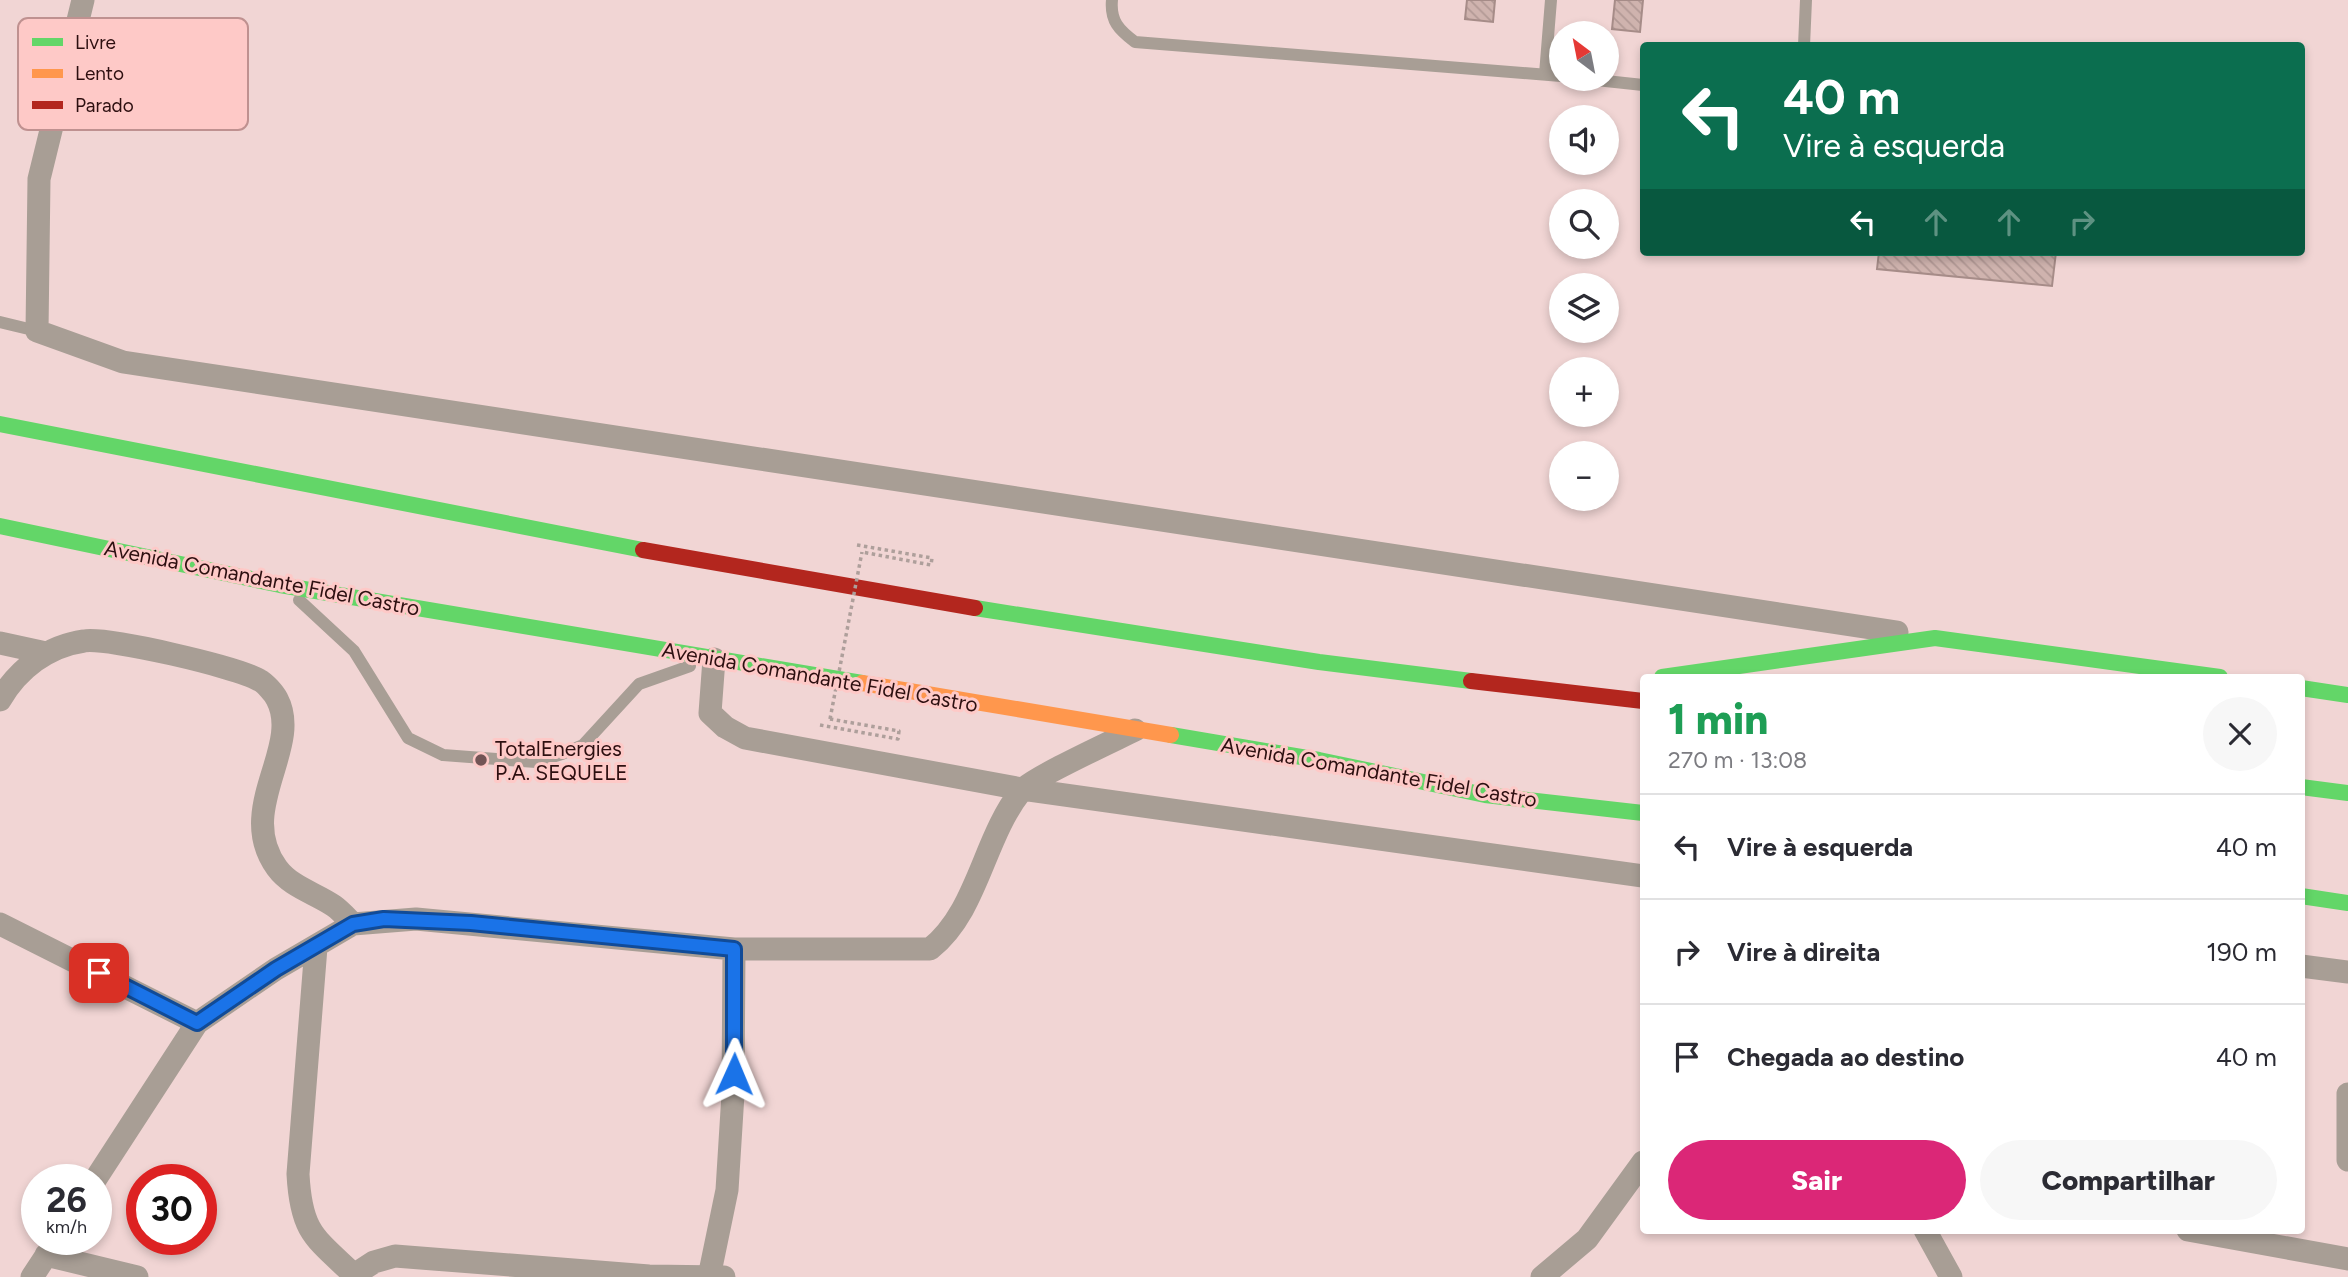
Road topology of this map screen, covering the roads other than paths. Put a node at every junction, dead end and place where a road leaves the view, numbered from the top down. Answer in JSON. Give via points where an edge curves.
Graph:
{"nodes":[{"id":1,"x":83,"y":0,"type":"edge"},
{"id":2,"x":1111,"y":0,"type":"edge"},
{"id":3,"x":1551,"y":0,"type":"edge"},
{"id":4,"x":1806,"y":0,"type":"edge"},
{"id":5,"x":79,"y":18,"type":"edge"},
{"id":6,"x":1804,"y":42,"type":"edge"},
{"id":7,"x":1545,"y":74,"type":"junction"},
{"id":8,"x":1549,"y":74,"type":"edge"},
{"id":9,"x":1619,"y":82,"type":"edge"},
{"id":10,"x":1640,"y":85,"type":"edge"},
{"id":11,"x":51,"y":130,"type":"edge"},
{"id":12,"x":0,"y":322,"type":"edge"},
{"id":13,"x":37,"y":331,"type":"junction"},
{"id":14,"x":0,"y":424,"type":"edge"},
{"id":15,"x":0,"y":526,"type":"edge"},
{"id":16,"x":280,"y":584,"type":"junction"},
{"id":17,"x":1935,"y":638,"type":"junction"},
{"id":18,"x":0,"y":643,"type":"edge"},
{"id":19,"x":46,"y":653,"type":"junction"},
{"id":20,"x":714,"y":659,"type":"junction"},
{"id":21,"x":1683,"y":674,"type":"edge"},
{"id":22,"x":2198,"y":674,"type":"edge"},
{"id":23,"x":1631,"y":682,"type":"dead end"},
{"id":24,"x":2305,"y":689,"type":"edge"},
{"id":25,"x":1572,"y":692,"type":"junction"},
{"id":26,"x":2348,"y":695,"type":"edge"},
{"id":27,"x":0,"y":700,"type":"edge"},
{"id":28,"x":1640,"y":701,"type":"edge"},
{"id":29,"x":1135,"y":730,"type":"junction"},
{"id":30,"x":2305,"y":788,"type":"edge"},
{"id":31,"x":1022,"y":789,"type":"junction"},
{"id":32,"x":2348,"y":793,"type":"edge"},
{"id":33,"x":1640,"y":813,"type":"edge"},
{"id":34,"x":1640,"y":876,"type":"edge"},
{"id":35,"x":2305,"y":897,"type":"edge"},
{"id":36,"x":2348,"y":903,"type":"edge"},
{"id":37,"x":0,"y":924,"type":"edge"},
{"id":38,"x":353,"y":924,"type":"junction"},
{"id":39,"x":316,"y":947,"type":"junction"},
{"id":40,"x":734,"y":949,"type":"junction"},
{"id":41,"x":2305,"y":967,"type":"edge"},
{"id":42,"x":2348,"y":972,"type":"edge"},
{"id":43,"x":197,"y":1023,"type":"junction"},
{"id":44,"x":2348,"y":1094,"type":"edge"},
{"id":45,"x":2348,"y":1160,"type":"edge"},
{"id":46,"x":105,"y":1164,"type":"edge"},
{"id":47,"x":1640,"y":1166,"type":"edge"},
{"id":48,"x":1927,"y":1234,"type":"edge"},
{"id":49,"x":2214,"y":1234,"type":"edge"},
{"id":50,"x":46,"y":1255,"type":"edge"},
{"id":51,"x":74,"y":1255,"type":"edge"},
{"id":52,"x":2348,"y":1259,"type":"edge"},
{"id":53,"x":353,"y":1276,"type":"edge"},
{"id":54,"x":32,"y":1277,"type":"edge"},
{"id":55,"x":137,"y":1277,"type":"edge"},
{"id":56,"x":714,"y":1277,"type":"edge"},
{"id":57,"x":1542,"y":1277,"type":"edge"},
{"id":58,"x":1951,"y":1277,"type":"edge"}],
"edges":[{"from":1,"to":5,"type":"street"},
{"from":2,"to":7,"type":"lane","via":[[1110,12],[1119,30],[1135,42]]},
{"from":3,"to":7,"type":"lane"},
{"from":4,"to":6,"type":"lane"},
{"from":7,"to":8,"type":"lane"},
{"from":9,"to":10,"type":"lane"},
{"from":11,"to":13,"type":"street","via":[[39,179]]},
{"from":12,"to":13,"type":"lane"},
{"from":13,"to":17,"type":"street","via":[[123,362]]},
{"from":14,"to":25,"type":"highway","via":[[842,585],[1321,663]]},
{"from":15,"to":16,"type":"highway","name":"Avenida Comandante Fidel Castro"},
{"from":16,"to":20,"type":"highway","name":"Avenida Comandante Fidel Castro"},
{"from":16,"to":20,"type":"lane","via":[[354,651],[408,738],[443,755],[536,762],[562,754],[583,745],[639,684]]},
{"from":17,"to":21,"type":"highway"},
{"from":17,"to":22,"type":"highway"},
{"from":18,"to":19,"type":"street"},
{"from":19,"to":27,"type":"street","via":[[21,673]]},
{"from":19,"to":38,"type":"street","via":[[87,640],[104,642],[208,662],[261,680],[277,699],[283,722],[261,815],[266,847],[278,869]]},
{"from":20,"to":29,"type":"highway","name":"Avenida Comandante Fidel Castro"},
{"from":20,"to":31,"type":"street","via":[[710,712],[745,738]]},
{"from":23,"to":25,"type":"highway"},
{"from":24,"to":26,"type":"highway"},
{"from":25,"to":28,"type":"highway"},
{"from":29,"to":31,"type":"street"},
{"from":29,"to":33,"type":"highway","name":"Avenida Comandante Fidel Castro","via":[[1485,795]]},
{"from":30,"to":32,"type":"highway"},
{"from":31,"to":34,"type":"street"},
{"from":31,"to":40,"type":"street","via":[[949,934],[930,949]]},
{"from":35,"to":36,"type":"highway"},
{"from":37,"to":43,"type":"street"},
{"from":38,"to":39,"type":"street"},
{"from":38,"to":40,"type":"street","via":[[416,919]]},
{"from":39,"to":43,"type":"street"},
{"from":39,"to":53,"type":"street","via":[[299,1199],[311,1232]]},
{"from":40,"to":56,"type":"street","via":[[733,1094],[727,1189]]},
{"from":41,"to":42,"type":"street"},
{"from":43,"to":46,"type":"street"},
{"from":44,"to":45,"type":"street"},
{"from":47,"to":57,"type":"street","via":[[1587,1239]]},
{"from":48,"to":58,"type":"street"},
{"from":49,"to":52,"type":"street"},
{"from":50,"to":54,"type":"street"},
{"from":51,"to":55,"type":"street"},
{"from":53,"to":56,"type":"street","via":[[374,1262],[395,1256]]}]}
